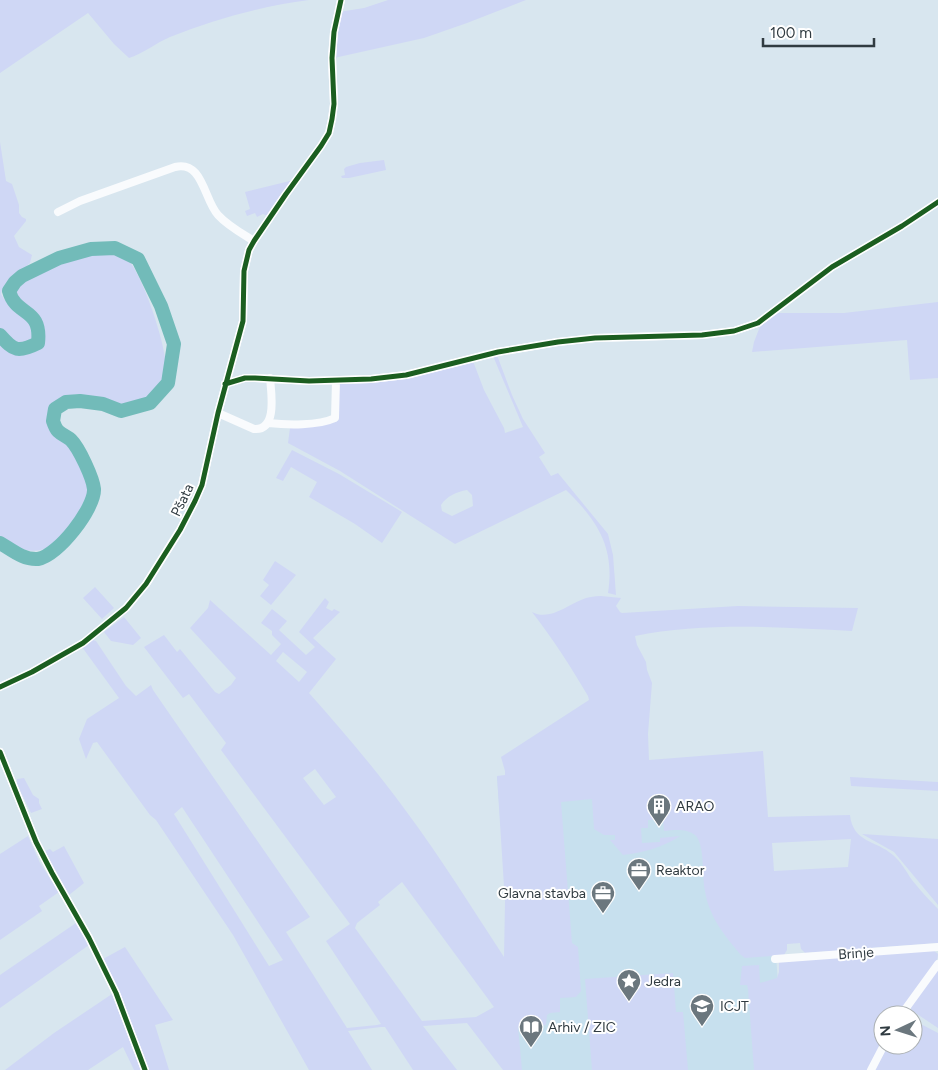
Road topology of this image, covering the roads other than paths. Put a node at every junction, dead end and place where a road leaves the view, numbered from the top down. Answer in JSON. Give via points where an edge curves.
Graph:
{"nodes":[{"id":1,"x":340,"y":0,"type":"edge"},
{"id":2,"x":938,"y":202,"type":"edge"},
{"id":3,"x":58,"y":212,"type":"dead end"},
{"id":4,"x":254,"y":240,"type":"junction"},
{"id":5,"x":270,"y":378,"type":"junction"},
{"id":6,"x":336,"y":380,"type":"junction"},
{"id":7,"x":225,"y":384,"type":"junction"},
{"id":8,"x":218,"y":413,"type":"junction"},
{"id":9,"x":268,"y":423,"type":"junction"},
{"id":10,"x":0,"y":687,"type":"edge"},
{"id":11,"x":0,"y":752,"type":"edge"},
{"id":12,"x":938,"y":947,"type":"edge"},
{"id":13,"x":775,"y":959,"type":"dead end"},
{"id":14,"x":938,"y":964,"type":"edge"},
{"id":15,"x":908,"y":1005,"type":"edge"},
{"id":16,"x":879,"y":1055,"type":"edge"},
{"id":17,"x":145,"y":1070,"type":"edge"},
{"id":18,"x":871,"y":1070,"type":"edge"}],
"edges":[{"from":1,"to":4,"type":"street","name":"Pšata","via":[[332,58],[334,104],[328,133]]},
{"from":2,"to":6,"type":"street","via":[[832,267],[758,323],[734,331],[558,342],[498,352],[406,375]]},
{"from":3,"to":4,"type":"street","via":[[80,201],[185,166],[196,174],[218,216]]},
{"from":4,"to":7,"type":"street","name":"Pšata","via":[[244,271],[243,321]]},
{"from":5,"to":6,"type":"street"},
{"from":5,"to":7,"type":"street","via":[[245,378]]},
{"from":5,"to":9,"type":"street","via":[[272,401]]},
{"from":6,"to":9,"type":"street","via":[[335,418],[310,423]]},
{"from":7,"to":8,"type":"street","name":"Pšata"},
{"from":8,"to":9,"type":"street","via":[[254,429]]},
{"from":8,"to":10,"type":"street","name":"Pšata","via":[[202,486],[180,530],[135,599],[83,643]]},
{"from":11,"to":17,"type":"street","via":[[36,842],[116,993]]},
{"from":12,"to":13,"type":"street","name":"Brinje"},
{"from":14,"to":15,"type":"street"},
{"from":16,"to":18,"type":"street"}]}
